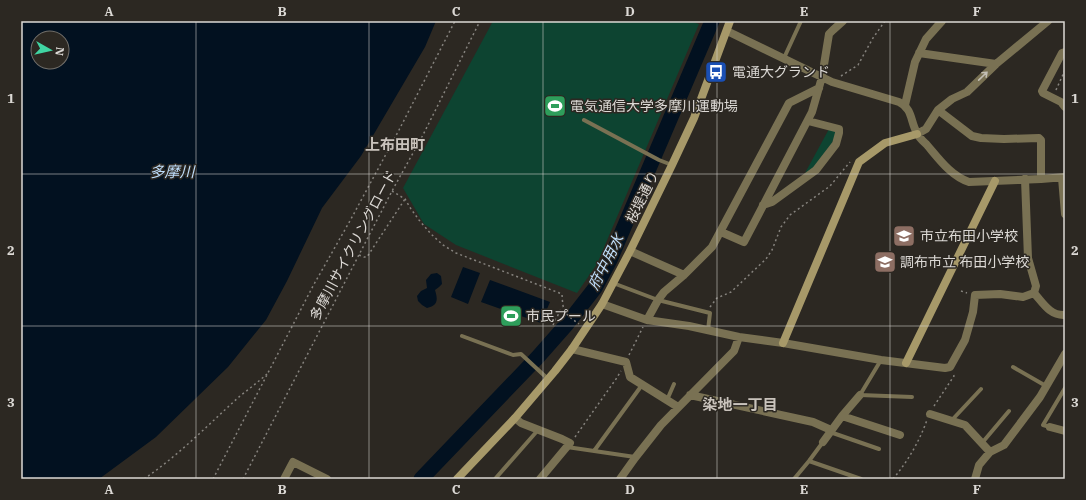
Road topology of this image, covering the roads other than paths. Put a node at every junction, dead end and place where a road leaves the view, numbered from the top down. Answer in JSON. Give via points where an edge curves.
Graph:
{"nodes":[{"id":1,"x":730,"y":21,"type":"edge"},
{"id":2,"x":801,"y":21,"type":"edge"},
{"id":3,"x":843,"y":21,"type":"edge"},
{"id":4,"x":942,"y":21,"type":"edge"},
{"id":5,"x":1048,"y":21,"type":"edge"},
{"id":6,"x":727,"y":31,"type":"junction"},
{"id":7,"x":1065,"y":52,"type":"edge"},
{"id":8,"x":919,"y":53,"type":"junction"},
{"id":9,"x":784,"y":58,"type":"junction"},
{"id":10,"x":996,"y":64,"type":"junction"},
{"id":11,"x":822,"y":77,"type":"junction"},
{"id":12,"x":819,"y":88,"type":"junction"},
{"id":13,"x":905,"y":105,"type":"junction"},
{"id":14,"x":1065,"y":107,"type":"edge"},
{"id":15,"x":938,"y":110,"type":"junction"},
{"id":16,"x":584,"y":120,"type":"dead end"},
{"id":17,"x":808,"y":121,"type":"junction"},
{"id":18,"x":917,"y":134,"type":"junction"},
{"id":19,"x":672,"y":165,"type":"junction"},
{"id":20,"x":1064,"y":177,"type":"edge"},
{"id":21,"x":1025,"y":179,"type":"junction"},
{"id":22,"x":1041,"y":179,"type":"junction"},
{"id":23,"x":995,"y":181,"type":"junction"},
{"id":24,"x":763,"y":205,"type":"junction"},
{"id":25,"x":1065,"y":214,"type":"edge"},
{"id":26,"x":721,"y":232,"type":"junction"},
{"id":27,"x":630,"y":251,"type":"junction"},
{"id":28,"x":684,"y":275,"type":"junction"},
{"id":29,"x":613,"y":283,"type":"junction"},
{"id":30,"x":1034,"y":293,"type":"junction"},
{"id":31,"x":658,"y":300,"type":"junction"},
{"id":32,"x":602,"y":304,"type":"junction"},
{"id":33,"x":1065,"y":314,"type":"edge"},
{"id":34,"x":647,"y":320,"type":"junction"},
{"id":35,"x":708,"y":331,"type":"junction"},
{"id":36,"x":462,"y":336,"type":"dead end"},
{"id":37,"x":739,"y":337,"type":"junction"},
{"id":38,"x":783,"y":343,"type":"junction"},
{"id":39,"x":572,"y":349,"type":"junction"},
{"id":40,"x":1065,"y":354,"type":"edge"},
{"id":41,"x":881,"y":360,"type":"junction"},
{"id":42,"x":906,"y":363,"type":"junction"},
{"id":43,"x":1013,"y":367,"type":"dead end"},
{"id":44,"x":548,"y":379,"type":"junction"},
{"id":45,"x":674,"y":384,"type":"dead end"},
{"id":46,"x":642,"y":385,"type":"junction"},
{"id":47,"x":1046,"y":386,"type":"junction"},
{"id":48,"x":1064,"y":388,"type":"edge"},
{"id":49,"x":981,"y":389,"type":"dead end"},
{"id":50,"x":690,"y":395,"type":"junction"},
{"id":51,"x":860,"y":395,"type":"junction"},
{"id":52,"x":912,"y":397,"type":"dead end"},
{"id":53,"x":667,"y":400,"type":"junction"},
{"id":54,"x":678,"y":407,"type":"junction"},
{"id":55,"x":1009,"y":411,"type":"dead end"},
{"id":56,"x":930,"y":414,"type":"road end"},
{"id":57,"x":842,"y":416,"type":"junction"},
{"id":58,"x":515,"y":418,"type":"junction"},
{"id":59,"x":952,"y":420,"type":"junction"},
{"id":60,"x":1050,"y":427,"type":"joint"},
{"id":61,"x":539,"y":430,"type":"junction"},
{"id":62,"x":830,"y":431,"type":"junction"},
{"id":63,"x":1065,"y":431,"type":"edge"},
{"id":64,"x":900,"y":435,"type":"dead end"},
{"id":65,"x":823,"y":442,"type":"joint"},
{"id":66,"x":981,"y":443,"type":"junction"},
{"id":67,"x":569,"y":445,"type":"junction"},
{"id":68,"x":878,"y":449,"type":"dead end"},
{"id":69,"x":594,"y":451,"type":"junction"},
{"id":70,"x":990,"y":452,"type":"junction"},
{"id":71,"x":636,"y":458,"type":"junction"},
{"id":72,"x":809,"y":461,"type":"junction"},
{"id":73,"x":284,"y":479,"type":"edge"},
{"id":74,"x":327,"y":479,"type":"edge"},
{"id":75,"x":457,"y":479,"type":"edge"},
{"id":76,"x":495,"y":479,"type":"edge"},
{"id":77,"x":540,"y":479,"type":"edge"},
{"id":78,"x":620,"y":479,"type":"edge"},
{"id":79,"x":794,"y":479,"type":"edge"},
{"id":80,"x":861,"y":479,"type":"edge"},
{"id":81,"x":975,"y":479,"type":"edge"}],
"edges":[{"from":1,"to":6,"type":"street","name":"桜堤通り"},
{"from":2,"to":9,"type":"lane"},
{"from":3,"to":11,"type":"street","via":[[829,34]]},
{"from":4,"to":8,"type":"street","via":[[926,39]]},
{"from":5,"to":10,"type":"street"},
{"from":6,"to":9,"type":"street"},
{"from":6,"to":19,"type":"street","name":"桜堤通り","via":[[694,118]]},
{"from":7,"to":14,"type":"street","via":[[1062,53],[1042,92],[1061,102]]},
{"from":8,"to":10,"type":"street"},
{"from":8,"to":13,"type":"street"},
{"from":9,"to":11,"type":"street"},
{"from":15,"to":10,"type":"street","one_way":true,"via":[[967,92]]},
{"from":11,"to":12,"type":"street"},
{"from":11,"to":13,"type":"street"},
{"from":12,"to":17,"type":"street"},
{"from":12,"to":26,"type":"street","via":[[789,103]]},
{"from":13,"to":18,"type":"street"},
{"from":15,"to":18,"type":"street","via":[[926,129]]},
{"from":15,"to":22,"type":"street","via":[[972,136],[1041,140]]},
{"from":16,"to":19,"type":"lane"},
{"from":17,"to":24,"type":"street"},
{"from":17,"to":24,"type":"street","via":[[839,129],[836,144],[816,170],[772,202]]},
{"from":18,"to":23,"type":"street","via":[[944,166],[962,180]]},
{"from":18,"to":38,"type":"street","via":[[885,144],[859,162]]},
{"from":19,"to":27,"type":"street","name":"桜堤通り"},
{"from":20,"to":22,"type":"street"},
{"from":20,"to":25,"type":"street"},
{"from":21,"to":22,"type":"street"},
{"from":21,"to":23,"type":"street"},
{"from":21,"to":30,"type":"street","via":[[1028,258],[1036,286]]},
{"from":23,"to":42,"type":"street"},
{"from":24,"to":26,"type":"street","via":[[744,242]]},
{"from":26,"to":28,"type":"street","via":[[712,247]]},
{"from":27,"to":28,"type":"street"},
{"from":27,"to":29,"type":"street","name":"桜堤通り"},
{"from":28,"to":31,"type":"street"},
{"from":29,"to":31,"type":"lane"},
{"from":29,"to":32,"type":"street","name":"桜堤通り"},
{"from":30,"to":33,"type":"street","via":[[1053,313]]},
{"from":30,"to":42,"type":"street","via":[[1023,297],[1000,294],[975,295],[965,340],[950,367]]},
{"from":31,"to":34,"type":"street"},
{"from":31,"to":35,"type":"lane","via":[[710,313]]},
{"from":32,"to":34,"type":"street"},
{"from":32,"to":39,"type":"street","name":"桜堤通り"},
{"from":34,"to":35,"type":"street"},
{"from":35,"to":37,"type":"street"},
{"from":36,"to":44,"type":"lane","via":[[513,355],[521,354]]},
{"from":37,"to":38,"type":"street"},
{"from":37,"to":50,"type":"street","via":[[734,351]]},
{"from":38,"to":41,"type":"street"},
{"from":39,"to":44,"type":"street","name":"桜堤通り"},
{"from":39,"to":46,"type":"street","via":[[626,362],[630,377]]},
{"from":40,"to":47,"type":"street"},
{"from":41,"to":42,"type":"street"},
{"from":41,"to":51,"type":"lane"},
{"from":43,"to":47,"type":"lane"},
{"from":44,"to":58,"type":"street","name":"桜堤通り"},
{"from":45,"to":53,"type":"lane"},
{"from":46,"to":53,"type":"street"},
{"from":46,"to":69,"type":"lane"},
{"from":47,"to":70,"type":"street","via":[[1004,445]]},
{"from":48,"to":60,"type":"lane","via":[[1043,425]]},
{"from":49,"to":59,"type":"lane"},
{"from":50,"to":54,"type":"street"},
{"from":50,"to":62,"type":"street","via":[[813,422]]},
{"from":51,"to":52,"type":"lane"},
{"from":51,"to":57,"type":"street"},
{"from":53,"to":54,"type":"street"},
{"from":54,"to":71,"type":"street"},
{"from":55,"to":66,"type":"lane"},
{"from":56,"to":59,"type":"street"},
{"from":57,"to":62,"type":"street"},
{"from":57,"to":64,"type":"street"},
{"from":58,"to":61,"type":"street"},
{"from":58,"to":75,"type":"street","name":"桜堤通り"},
{"from":59,"to":66,"type":"street","via":[[965,425]]},
{"from":60,"to":63,"type":"street"},
{"from":61,"to":67,"type":"street","via":[[562,439]]},
{"from":61,"to":76,"type":"lane"},
{"from":62,"to":65,"type":"street"},
{"from":62,"to":68,"type":"lane"},
{"from":65,"to":72,"type":"lane"},
{"from":66,"to":70,"type":"street"},
{"from":67,"to":69,"type":"lane"},
{"from":67,"to":77,"type":"street"},
{"from":69,"to":71,"type":"lane"},
{"from":70,"to":81,"type":"street","via":[[979,465]]},
{"from":71,"to":78,"type":"street"},
{"from":72,"to":79,"type":"lane"},
{"from":72,"to":80,"type":"lane"},
{"from":73,"to":74,"type":"street","via":[[293,462]]}]}
